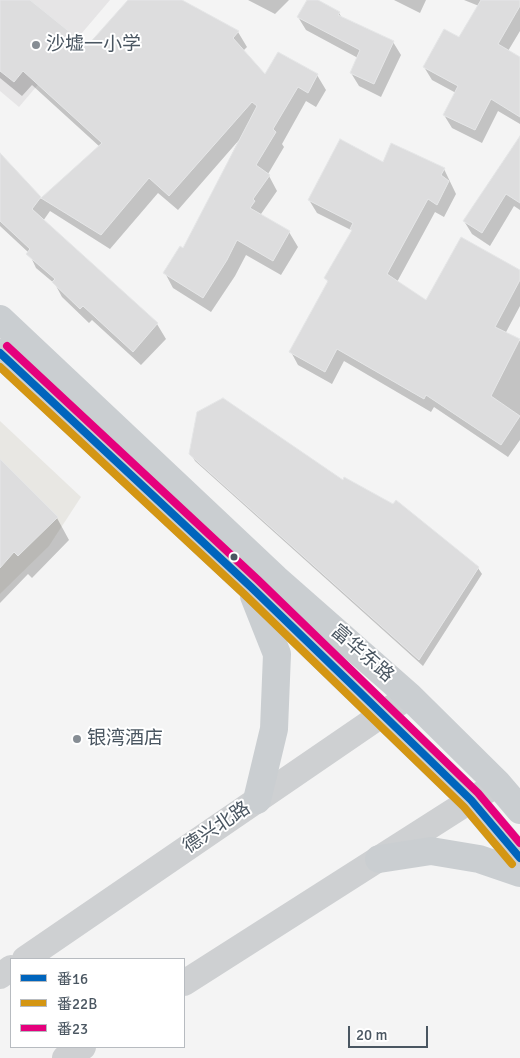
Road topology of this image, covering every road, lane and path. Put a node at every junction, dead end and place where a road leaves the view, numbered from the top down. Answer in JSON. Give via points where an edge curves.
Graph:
{"nodes":[{"id":1,"x":0,"y":319,"type":"edge"},
{"id":2,"x":0,"y":353,"type":"edge"},
{"id":3,"x":251,"y":587,"type":"junction"},
{"id":4,"x":409,"y":696,"type":"junction"},
{"id":5,"x":382,"y":715,"type":"junction"},
{"id":6,"x":498,"y":784,"type":"junction"},
{"id":7,"x":257,"y":800,"type":"junction"},
{"id":8,"x":471,"y":800,"type":"junction"},
{"id":9,"x":520,"y":810,"type":"edge"},
{"id":10,"x":520,"y":858,"type":"edge"},
{"id":11,"x":379,"y":859,"type":"junction"},
{"id":12,"x":520,"y":873,"type":"edge"},
{"id":13,"x":26,"y":958,"type":"edge"},
{"id":14,"x":185,"y":982,"type":"edge"}],
"edges":[{"from":1,"to":4,"type":"main road","name":"富华东路","via":[[269,572]]},
{"from":2,"to":3,"type":"main road","name":"富华东路"},
{"from":3,"to":5,"type":"main road","name":"富华东路"},
{"from":3,"to":7,"type":"main road","via":[[277,654],[274,729]]},
{"from":4,"to":5,"type":"street","name":"德兴北路"},
{"from":4,"to":6,"type":"main road","name":"富华东路"},
{"from":5,"to":7,"type":"street","name":"德兴北路"},
{"from":5,"to":8,"type":"main road","name":"富华东路"},
{"from":6,"to":8,"type":"street"},
{"from":6,"to":9,"type":"main road","name":"富华东路"},
{"from":7,"to":13,"type":"street","name":"德兴北路"},
{"from":8,"to":10,"type":"main road","name":"富华东路"},
{"from":8,"to":11,"type":"street"},
{"from":11,"to":12,"type":"main road","via":[[431,851],[479,859]]},
{"from":11,"to":14,"type":"street"}]}
